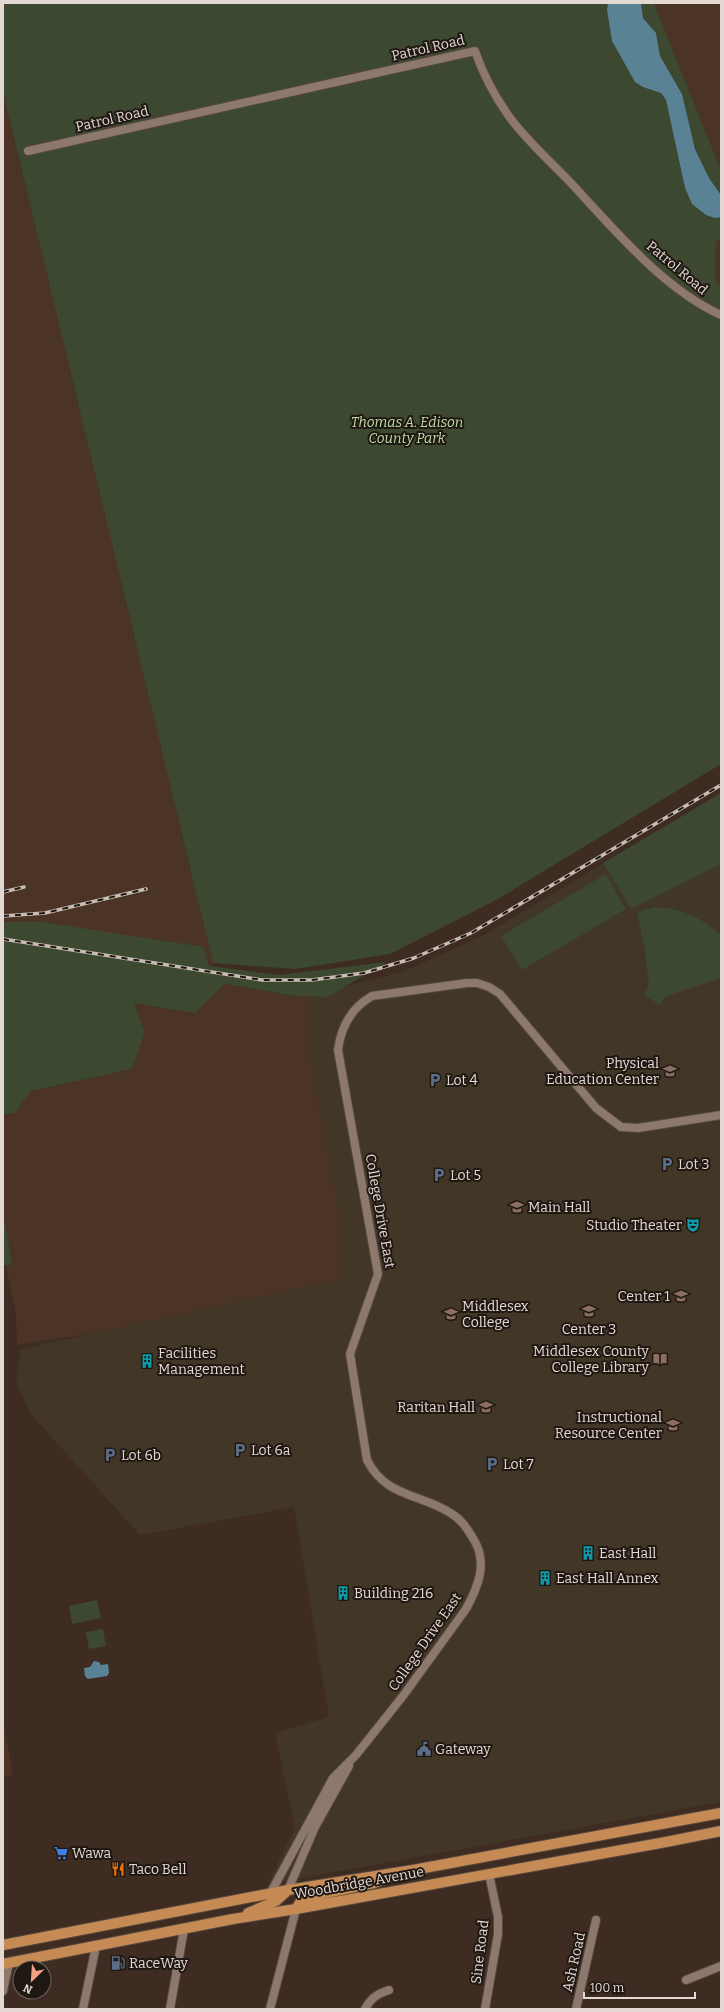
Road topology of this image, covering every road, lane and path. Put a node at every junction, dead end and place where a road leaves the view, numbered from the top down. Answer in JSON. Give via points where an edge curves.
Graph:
{"nodes":[{"id":1,"x":28,"y":151,"type":"dead end"},
{"id":2,"x":721,"y":315,"type":"edge"},
{"id":3,"x":721,"y":1115,"type":"edge"},
{"id":4,"x":356,"y":1755,"type":"junction"},
{"id":5,"x":721,"y":1813,"type":"edge"},
{"id":6,"x":721,"y":1830,"type":"edge"},
{"id":7,"x":413,"y":1870,"type":"junction"},
{"id":8,"x":489,"y":1874,"type":"junction"},
{"id":9,"x":288,"y":1890,"type":"junction"},
{"id":10,"x":270,"y":1894,"type":"junction"},
{"id":11,"x":296,"y":1909,"type":"junction"},
{"id":12,"x":234,"y":1919,"type":"junction"},
{"id":13,"x":596,"y":1920,"type":"dead end"},
{"id":14,"x":184,"y":1929,"type":"junction"},
{"id":15,"x":3,"y":1945,"type":"edge"},
{"id":16,"x":96,"y":1946,"type":"junction"},
{"id":17,"x":6,"y":1963,"type":"edge"},
{"id":18,"x":721,"y":1966,"type":"edge"},
{"id":19,"x":686,"y":1980,"type":"dead end"},
{"id":20,"x":389,"y":1990,"type":"dead end"},
{"id":21,"x":3,"y":1991,"type":"edge"},
{"id":22,"x":83,"y":2009,"type":"edge"},
{"id":23,"x":170,"y":2009,"type":"edge"},
{"id":24,"x":270,"y":2009,"type":"edge"},
{"id":25,"x":365,"y":2009,"type":"edge"},
{"id":26,"x":485,"y":2009,"type":"edge"},
{"id":27,"x":576,"y":2009,"type":"edge"}],
"edges":[{"from":1,"to":2,"type":"street","name":"Patrol Road","via":[[475,51],[495,94],[520,130],[610,225],[661,274],[700,305]]},
{"from":3,"to":4,"type":"street","name":"College Drive East","via":[[638,1128],[621,1127],[596,1108],[500,994],[477,983],[372,996],[362,1002],[345,1023],[338,1050],[378,1274],[350,1354],[367,1460],[383,1482],[453,1514],[464,1524],[476,1543],[481,1563],[480,1580],[466,1609],[404,1696]]},
{"from":4,"to":9,"type":"street","via":[[314,1827]]},
{"from":4,"to":10,"type":"street","name":"College Drive East","via":[[333,1778]]},
{"from":5,"to":7,"type":"main road","name":"Woodbridge Avenue"},
{"from":6,"to":8,"type":"main road","name":"Woodbridge Avenue"},
{"from":7,"to":9,"type":"main road","name":"Woodbridge Avenue"},
{"from":7,"to":11,"type":"main road","via":[[374,1883],[307,1897]]},
{"from":8,"to":11,"type":"main road","name":"Woodbridge Avenue"},
{"from":8,"to":26,"type":"street","name":"Sine Road","via":[[498,1917],[498,1934]]},
{"from":9,"to":10,"type":"main road","name":"Woodbridge Avenue"},
{"from":9,"to":12,"type":"main road","via":[[276,1901]]},
{"from":10,"to":15,"type":"main road","name":"Woodbridge Avenue"},
{"from":11,"to":12,"type":"main road","name":"Woodbridge Avenue"},
{"from":11,"to":24,"type":"street"},
{"from":12,"to":14,"type":"main road","name":"Woodbridge Avenue"},
{"from":13,"to":27,"type":"street","name":"Ash Road"},
{"from":14,"to":16,"type":"main road","name":"Woodbridge Avenue"},
{"from":14,"to":23,"type":"street"},
{"from":16,"to":17,"type":"main road","name":"Woodbridge Avenue"},
{"from":16,"to":22,"type":"street"},
{"from":17,"to":21,"type":"street"},
{"from":18,"to":19,"type":"street"},
{"from":20,"to":25,"type":"street","via":[[373,1997]]}]}
